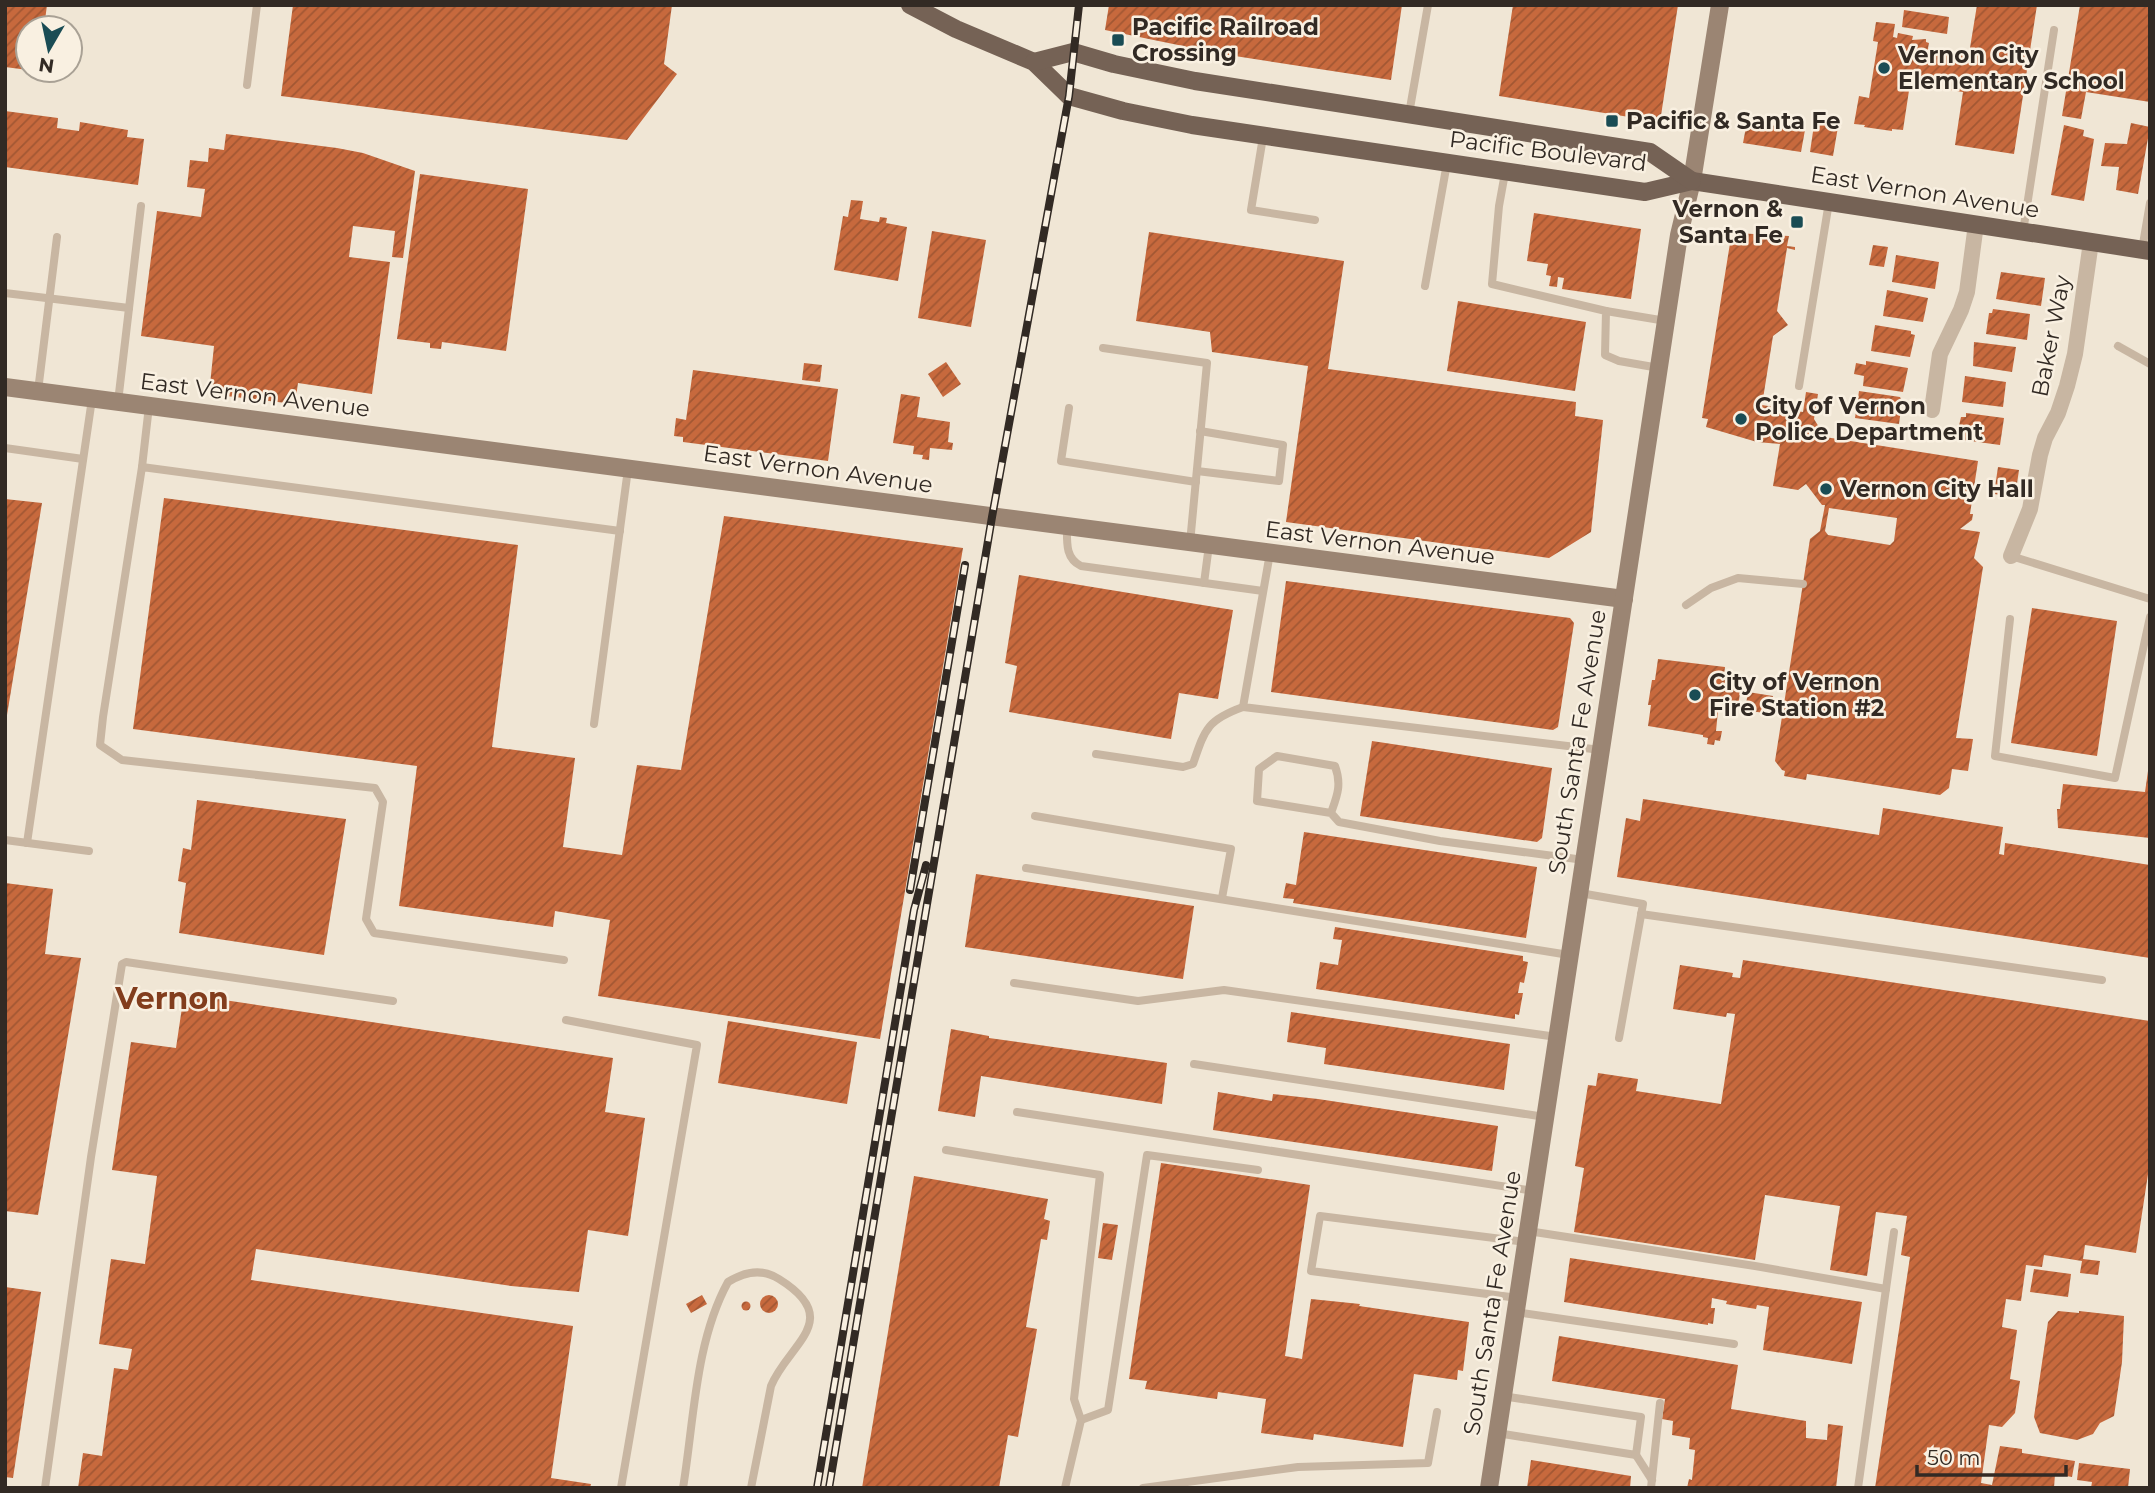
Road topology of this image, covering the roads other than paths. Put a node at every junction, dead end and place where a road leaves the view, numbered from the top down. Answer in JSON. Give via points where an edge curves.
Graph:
{"nodes":[{"id":1,"x":257,"y":5,"type":"edge"},
{"id":2,"x":910,"y":5,"type":"edge"},
{"id":3,"x":1428,"y":5,"type":"edge"},
{"id":4,"x":1720,"y":5,"type":"edge"},
{"id":5,"x":2054,"y":30,"type":"dead end"},
{"id":6,"x":1034,"y":62,"type":"junction"},
{"id":7,"x":247,"y":85,"type":"dead end"},
{"id":8,"x":1409,"y":114,"type":"junction"},
{"id":9,"x":1263,"y":136,"type":"junction"},
{"id":10,"x":1447,"y":163,"type":"junction"},
{"id":11,"x":1505,"y":173,"type":"junction"},
{"id":12,"x":1692,"y":181,"type":"junction"},
{"id":13,"x":1829,"y":202,"type":"junction"},
{"id":14,"x":2150,"y":203,"type":"edge"},
{"id":15,"x":141,"y":206,"type":"dead end"},
{"id":16,"x":1315,"y":220,"type":"dead end"},
{"id":17,"x":1976,"y":224,"type":"junction"},
{"id":18,"x":2022,"y":232,"type":"junction"},
{"id":19,"x":57,"y":237,"type":"dead end"},
{"id":20,"x":2091,"y":242,"type":"junction"},
{"id":21,"x":2146,"y":251,"type":"edge"},
{"id":22,"x":1425,"y":286,"type":"dead end"},
{"id":23,"x":5,"y":293,"type":"edge"},
{"id":24,"x":50,"y":298,"type":"junction"},
{"id":25,"x":130,"y":308,"type":"junction"},
{"id":26,"x":1606,"y":311,"type":"junction"},
{"id":27,"x":1666,"y":321,"type":"junction"},
{"id":28,"x":2118,"y":346,"type":"dead end"},
{"id":29,"x":1102,"y":348,"type":"dead end"},
{"id":30,"x":2150,"y":364,"type":"edge"},
{"id":31,"x":1659,"y":368,"type":"junction"},
{"id":32,"x":1799,"y":386,"type":"dead end"},
{"id":33,"x":5,"y":387,"type":"edge"},
{"id":34,"x":38,"y":391,"type":"junction"},
{"id":35,"x":92,"y":398,"type":"junction"},
{"id":36,"x":118,"y":402,"type":"junction"},
{"id":37,"x":149,"y":406,"type":"junction"},
{"id":38,"x":1069,"y":408,"type":"dead end"},
{"id":39,"x":1932,"y":410,"type":"dead end"},
{"id":40,"x":1200,"y":431,"type":"junction"},
{"id":41,"x":5,"y":448,"type":"edge"},
{"id":42,"x":83,"y":459,"type":"junction"},
{"id":43,"x":142,"y":467,"type":"junction"},
{"id":44,"x":628,"y":469,"type":"junction"},
{"id":45,"x":1197,"y":471,"type":"junction"},
{"id":46,"x":1196,"y":482,"type":"junction"},
{"id":47,"x":1068,"y":526,"type":"junction"},
{"id":48,"x":620,"y":531,"type":"junction"},
{"id":49,"x":1190,"y":542,"type":"junction"},
{"id":50,"x":1209,"y":545,"type":"junction"},
{"id":51,"x":1270,"y":553,"type":"junction"},
{"id":52,"x":2011,"y":556,"type":"joint"},
{"id":53,"x":1203,"y":583,"type":"junction"},
{"id":54,"x":1803,"y":584,"type":"dead end"},
{"id":55,"x":1264,"y":591,"type":"junction"},
{"id":56,"x":1624,"y":599,"type":"junction"},
{"id":57,"x":2150,"y":599,"type":"edge"},
{"id":58,"x":1686,"y":605,"type":"dead end"},
{"id":59,"x":2150,"y":617,"type":"edge"},
{"id":60,"x":2010,"y":619,"type":"dead end"},
{"id":61,"x":1243,"y":707,"type":"junction"},
{"id":62,"x":594,"y":724,"type":"dead end"},
{"id":63,"x":1601,"y":750,"type":"junction"},
{"id":64,"x":1096,"y":754,"type":"dead end"},
{"id":65,"x":1331,"y":813,"type":"junction"},
{"id":66,"x":1035,"y":816,"type":"dead end"},
{"id":67,"x":5,"y":840,"type":"edge"},
{"id":68,"x":27,"y":843,"type":"junction"},
{"id":69,"x":89,"y":851,"type":"dead end"},
{"id":70,"x":1584,"y":860,"type":"junction"},
{"id":71,"x":1026,"y":868,"type":"dead end"},
{"id":72,"x":1580,"y":893,"type":"junction"},
{"id":73,"x":1222,"y":898,"type":"junction"},
{"id":74,"x":1641,"y":914,"type":"junction"},
{"id":75,"x":1569,"y":955,"type":"junction"},
{"id":76,"x":564,"y":960,"type":"dead end"},
{"id":77,"x":2102,"y":980,"type":"dead end"},
{"id":78,"x":1014,"y":984,"type":"dead end"},
{"id":79,"x":393,"y":1000,"type":"dead end"},
{"id":80,"x":566,"y":1020,"type":"dead end"},
{"id":81,"x":1557,"y":1037,"type":"junction"},
{"id":82,"x":1619,"y":1038,"type":"dead end"},
{"id":83,"x":1194,"y":1064,"type":"dead end"},
{"id":84,"x":1017,"y":1112,"type":"dead end"},
{"id":85,"x":1545,"y":1117,"type":"junction"},
{"id":86,"x":946,"y":1150,"type":"dead end"},
{"id":87,"x":1258,"y":1170,"type":"dead end"},
{"id":88,"x":1534,"y":1191,"type":"junction"},
{"id":89,"x":1894,"y":1232,"type":"dead end"},
{"id":90,"x":1527,"y":1236,"type":"junction"},
{"id":91,"x":1886,"y":1289,"type":"junction"},
{"id":92,"x":1517,"y":1305,"type":"junction"},
{"id":93,"x":1734,"y":1344,"type":"dead end"},
{"id":94,"x":1502,"y":1396,"type":"junction"},
{"id":95,"x":1660,"y":1403,"type":"dead end"},
{"id":96,"x":1437,"y":1412,"type":"dead end"},
{"id":97,"x":1081,"y":1420,"type":"junction"},
{"id":98,"x":1497,"y":1433,"type":"junction"},
{"id":99,"x":1636,"y":1455,"type":"junction"},
{"id":100,"x":1211,"y":1483,"type":"edge"},
{"id":101,"x":1652,"y":1484,"type":"edge"},
{"id":102,"x":45,"y":1488,"type":"edge"},
{"id":103,"x":621,"y":1488,"type":"edge"},
{"id":104,"x":683,"y":1488,"type":"edge"},
{"id":105,"x":751,"y":1488,"type":"edge"},
{"id":106,"x":1065,"y":1488,"type":"edge"},
{"id":107,"x":1143,"y":1488,"type":"edge"},
{"id":108,"x":1489,"y":1488,"type":"edge"},
{"id":109,"x":1858,"y":1488,"type":"edge"}],
"edges":[{"from":1,"to":7,"type":"lane"},
{"from":2,"to":6,"type":"main road","name":"Pacific Boulevard"},
{"from":3,"to":8,"type":"lane"},
{"from":4,"to":12,"type":"street","name":"South Santa Fe Avenue"},
{"from":5,"to":18,"type":"lane"},
{"from":6,"to":8,"type":"main road","name":"Pacific Boulevard","via":[[1073,52],[1195,81]]},
{"from":6,"to":9,"type":"main road","name":"Pacific Boulevard","via":[[1069,96],[1123,111]]},
{"from":8,"to":12,"type":"main road","name":"Pacific Boulevard","via":[[1650,152]]},
{"from":9,"to":10,"type":"main road","name":"Pacific Boulevard"},
{"from":9,"to":16,"type":"lane","via":[[1251,211]]},
{"from":10,"to":11,"type":"main road","name":"Pacific Boulevard"},
{"from":10,"to":22,"type":"lane"},
{"from":11,"to":12,"type":"main road","name":"Pacific Boulevard","via":[[1645,192]]},
{"from":11,"to":26,"type":"lane","via":[[1492,284]]},
{"from":12,"to":13,"type":"main road","name":"East Vernon Avenue"},
{"from":12,"to":27,"type":"street","name":"South Santa Fe Avenue"},
{"from":13,"to":17,"type":"main road","name":"East Vernon Avenue"},
{"from":13,"to":32,"type":"lane"},
{"from":14,"to":21,"type":"lane"},
{"from":15,"to":25,"type":"lane"},
{"from":17,"to":18,"type":"main road","name":"East Vernon Avenue"},
{"from":17,"to":39,"type":"street","via":[[1966,292],[1940,354]]},
{"from":18,"to":20,"type":"main road","name":"East Vernon Avenue"},
{"from":19,"to":24,"type":"lane"},
{"from":20,"to":21,"type":"main road","name":"East Vernon Avenue"},
{"from":20,"to":52,"type":"street","name":"Baker Way","via":[[2067,386],[2045,438],[2030,509]]},
{"from":23,"to":24,"type":"lane"},
{"from":24,"to":25,"type":"lane"},
{"from":24,"to":34,"type":"lane"},
{"from":25,"to":36,"type":"lane"},
{"from":26,"to":27,"type":"lane"},
{"from":26,"to":31,"type":"lane","via":[[1605,355]]},
{"from":27,"to":31,"type":"street","name":"South Santa Fe Avenue"},
{"from":28,"to":30,"type":"lane"},
{"from":29,"to":40,"type":"lane","via":[[1207,363]]},
{"from":31,"to":56,"type":"street","name":"South Santa Fe Avenue"},
{"from":33,"to":34,"type":"street","name":"East Vernon Avenue"},
{"from":34,"to":35,"type":"street","name":"East Vernon Avenue"},
{"from":35,"to":36,"type":"street","name":"East Vernon Avenue"},
{"from":35,"to":42,"type":"lane"},
{"from":36,"to":37,"type":"street","name":"East Vernon Avenue"},
{"from":37,"to":43,"type":"lane"},
{"from":37,"to":44,"type":"street","name":"East Vernon Avenue"},
{"from":38,"to":46,"type":"lane","via":[[1061,461]]},
{"from":40,"to":45,"type":"lane"},
{"from":40,"to":45,"type":"lane","via":[[1283,445],[1279,481]]},
{"from":41,"to":42,"type":"lane"},
{"from":42,"to":68,"type":"lane"},
{"from":43,"to":48,"type":"lane"},
{"from":43,"to":76,"type":"lane","via":[[100,745],[122,760],[375,788],[383,802],[366,919],[374,933]]},
{"from":44,"to":47,"type":"street","name":"East Vernon Avenue"},
{"from":44,"to":48,"type":"lane"},
{"from":45,"to":46,"type":"lane"},
{"from":46,"to":49,"type":"lane"},
{"from":47,"to":49,"type":"street","name":"East Vernon Avenue"},
{"from":47,"to":53,"type":"lane","via":[[1068,551],[1081,566]]},
{"from":48,"to":62,"type":"lane"},
{"from":49,"to":50,"type":"street","name":"East Vernon Avenue"},
{"from":50,"to":51,"type":"street","name":"East Vernon Avenue"},
{"from":50,"to":53,"type":"lane"},
{"from":51,"to":55,"type":"lane"},
{"from":51,"to":56,"type":"street","name":"East Vernon Avenue"},
{"from":52,"to":57,"type":"lane"},
{"from":53,"to":55,"type":"lane"},
{"from":54,"to":58,"type":"lane","via":[[1738,578]]},
{"from":55,"to":61,"type":"lane"},
{"from":56,"to":63,"type":"street","name":"South Santa Fe Avenue"},
{"from":59,"to":60,"type":"lane","via":[[2115,778],[1995,756]]},
{"from":61,"to":63,"type":"lane"},
{"from":61,"to":64,"type":"lane","via":[[1218,716],[1206,730],[1193,764],[1183,767]]},
{"from":63,"to":70,"type":"street","name":"South Santa Fe Avenue"},
{"from":65,"to":65,"type":"lane","via":[[1257,801],[1259,769],[1277,756],[1335,766],[1339,790]]},
{"from":65,"to":70,"type":"lane","via":[[1339,822],[1352,825]]},
{"from":66,"to":73,"type":"lane","via":[[1231,849]]},
{"from":67,"to":68,"type":"lane"},
{"from":68,"to":69,"type":"lane"},
{"from":70,"to":72,"type":"street","name":"South Santa Fe Avenue"},
{"from":71,"to":73,"type":"lane"},
{"from":72,"to":74,"type":"lane","via":[[1643,904]]},
{"from":72,"to":75,"type":"street","name":"South Santa Fe Avenue"},
{"from":73,"to":75,"type":"lane"},
{"from":74,"to":77,"type":"lane"},
{"from":74,"to":82,"type":"lane"},
{"from":75,"to":81,"type":"street","name":"South Santa Fe Avenue"},
{"from":78,"to":81,"type":"lane","via":[[1138,1001],[1224,990]]},
{"from":79,"to":102,"type":"lane","via":[[122,964]]},
{"from":80,"to":103,"type":"lane","via":[[697,1045]]},
{"from":81,"to":85,"type":"street","name":"South Santa Fe Avenue"},
{"from":83,"to":85,"type":"lane"},
{"from":84,"to":88,"type":"lane"},
{"from":85,"to":88,"type":"street","name":"South Santa Fe Avenue"},
{"from":86,"to":97,"type":"lane","via":[[1100,1175],[1074,1399]]},
{"from":87,"to":97,"type":"lane","via":[[1147,1155],[1108,1410]]},
{"from":88,"to":90,"type":"street","name":"South Santa Fe Avenue"},
{"from":89,"to":91,"type":"lane"},
{"from":90,"to":91,"type":"lane","via":[[1762,1267]]},
{"from":90,"to":92,"type":"street","name":"South Santa Fe Avenue"},
{"from":90,"to":92,"type":"lane","via":[[1320,1216],[1311,1271]]},
{"from":91,"to":109,"type":"lane"},
{"from":92,"to":93,"type":"lane"},
{"from":92,"to":94,"type":"street","name":"South Santa Fe Avenue"},
{"from":94,"to":98,"type":"street","name":"South Santa Fe Avenue"},
{"from":94,"to":99,"type":"lane","via":[[1641,1417]]},
{"from":95,"to":101,"type":"lane"},
{"from":96,"to":100,"type":"lane","via":[[1428,1463],[1298,1467]]},
{"from":97,"to":106,"type":"lane"},
{"from":98,"to":99,"type":"lane"},
{"from":98,"to":108,"type":"street","name":"South Santa Fe Avenue"},
{"from":99,"to":101,"type":"lane"},
{"from":100,"to":107,"type":"lane"},
{"from":104,"to":105,"type":"lane","via":[[709,1324],[728,1282],[763,1272],[790,1286],[804,1300],[810,1325],[774,1377]]}]}
